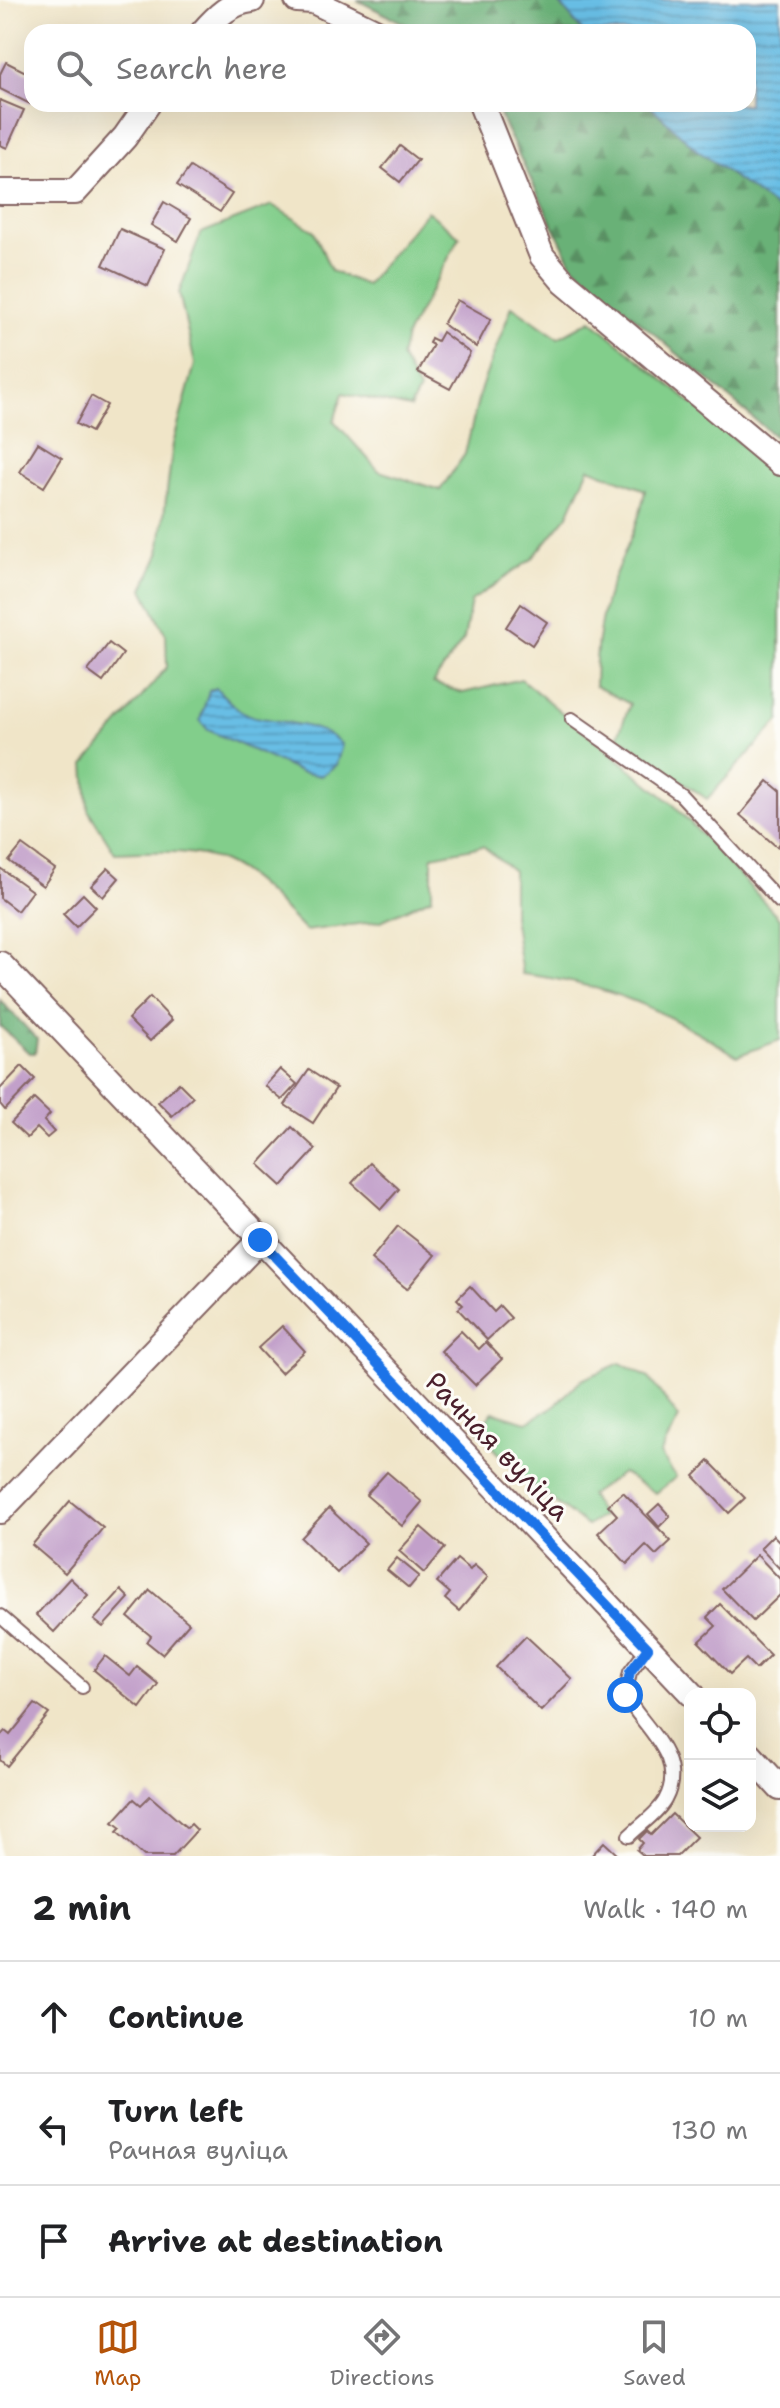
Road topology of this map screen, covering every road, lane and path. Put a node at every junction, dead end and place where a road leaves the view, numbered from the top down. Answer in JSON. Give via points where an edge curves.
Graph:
{"nodes":[{"id":1,"x":252,"y":0,"type":"edge"},
{"id":2,"x":297,"y":0,"type":"edge"},
{"id":3,"x":210,"y":24,"type":"edge"},
{"id":4,"x":360,"y":24,"type":"edge"},
{"id":5,"x":142,"y":112,"type":"edge"},
{"id":6,"x":484,"y":112,"type":"edge"},
{"id":7,"x":0,"y":192,"type":"edge"},
{"id":8,"x":780,"y":463,"type":"edge"},
{"id":9,"x":572,"y":719,"type":"dead end"},
{"id":10,"x":780,"y":902,"type":"edge"},
{"id":11,"x":0,"y":964,"type":"edge"},
{"id":12,"x":260,"y":1240,"type":"junction"},
{"id":13,"x":0,"y":1511,"type":"edge"},
{"id":14,"x":0,"y":1616,"type":"edge"},
{"id":15,"x":648,"y":1648,"type":"junction"},
{"id":16,"x":82,"y":1687,"type":"dead end"},
{"id":17,"x":686,"y":1688,"type":"edge"},
{"id":18,"x":755,"y":1760,"type":"edge"},
{"id":19,"x":780,"y":1788,"type":"edge"},
{"id":20,"x":629,"y":1836,"type":"dead end"}],
"edges":[{"from":1,"to":3,"type":"street","via":[[241,1]]},
{"from":2,"to":4,"type":"street","via":[[313,1]]},
{"from":5,"to":7,"type":"street","via":[[75,192]]},
{"from":6,"to":8,"type":"street","via":[[542,256],[564,282]]},
{"from":9,"to":10,"type":"lane","via":[[681,795]]},
{"from":11,"to":12,"type":"street","name":"Рачная вуліца"},
{"from":12,"to":13,"type":"street"},
{"from":12,"to":15,"type":"street","name":"Рачная вуліца"},
{"from":14,"to":16,"type":"lane"},
{"from":15,"to":17,"type":"street","name":"Рачная вуліца"},
{"from":15,"to":20,"type":"lane","via":[[630,1672],[625,1695],[671,1761],[670,1783],[665,1801]]},
{"from":18,"to":19,"type":"street"}]}
